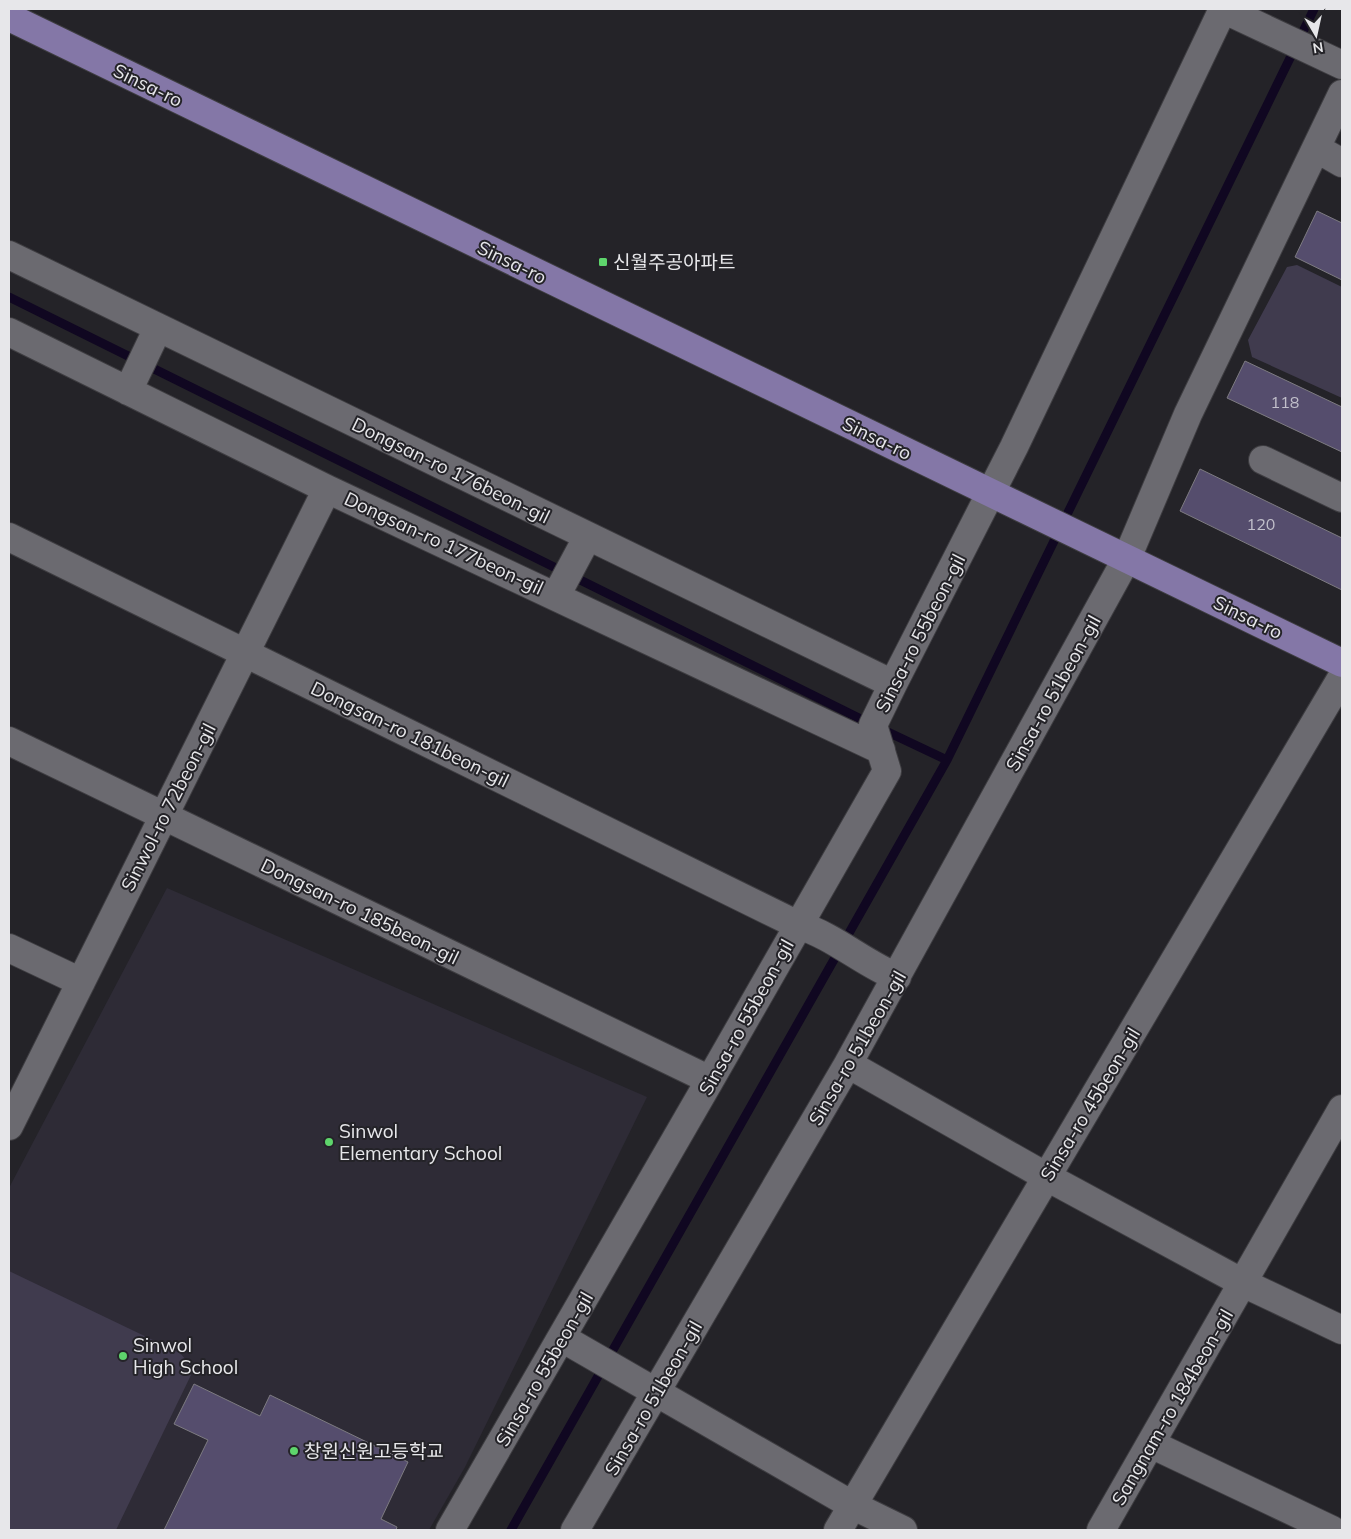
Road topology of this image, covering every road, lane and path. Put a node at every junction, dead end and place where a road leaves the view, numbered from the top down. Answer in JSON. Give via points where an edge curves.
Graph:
{"nodes":[{"id":1,"x":1223,"y":9,"type":"edge"},
{"id":2,"x":9,"y":17,"type":"edge"},
{"id":3,"x":1342,"y":65,"type":"edge"},
{"id":4,"x":1342,"y":94,"type":"edge"},
{"id":5,"x":1316,"y":148,"type":"junction"},
{"id":6,"x":1342,"y":163,"type":"edge"},
{"id":7,"x":9,"y":256,"type":"edge"},
{"id":8,"x":9,"y":332,"type":"edge"},
{"id":9,"x":156,"y":332,"type":"junction"},
{"id":10,"x":132,"y":384,"type":"junction"},
{"id":11,"x":1263,"y":460,"type":"dead end"},
{"id":12,"x":327,"y":489,"type":"junction"},
{"id":13,"x":991,"y":493,"type":"junction"},
{"id":14,"x":1342,"y":498,"type":"edge"},
{"id":15,"x":9,"y":537,"type":"edge"},
{"id":16,"x":586,"y":540,"type":"junction"},
{"id":17,"x":1127,"y":558,"type":"junction"},
{"id":18,"x":558,"y":593,"type":"junction"},
{"id":19,"x":245,"y":653,"type":"junction"},
{"id":20,"x":1342,"y":663,"type":"edge"},
{"id":21,"x":1342,"y":676,"type":"edge"},
{"id":22,"x":891,"y":688,"type":"junction"},
{"id":23,"x":877,"y":737,"type":"junction"},
{"id":24,"x":9,"y":741,"type":"edge"},
{"id":25,"x":164,"y":816,"type":"junction"},
{"id":26,"x":806,"y":927,"type":"junction"},
{"id":27,"x":9,"y":948,"type":"edge"},
{"id":28,"x":889,"y":974,"type":"junction"},
{"id":29,"x":81,"y":982,"type":"junction"},
{"id":30,"x":848,"y":1064,"type":"junction"},
{"id":31,"x":710,"y":1080,"type":"junction"},
{"id":32,"x":1341,"y":1113,"type":"edge"},
{"id":33,"x":9,"y":1126,"type":"edge"},
{"id":34,"x":1047,"y":1177,"type":"junction"},
{"id":35,"x":1243,"y":1283,"type":"junction"},
{"id":36,"x":1342,"y":1330,"type":"edge"},
{"id":37,"x":567,"y":1340,"type":"junction"},
{"id":38,"x":649,"y":1389,"type":"junction"},
{"id":39,"x":1151,"y":1444,"type":"junction"},
{"id":40,"x":852,"y":1505,"type":"junction"},
{"id":41,"x":450,"y":1530,"type":"edge"},
{"id":42,"x":575,"y":1530,"type":"edge"},
{"id":43,"x":838,"y":1530,"type":"edge"},
{"id":44,"x":903,"y":1530,"type":"edge"},
{"id":45,"x":1101,"y":1530,"type":"edge"},
{"id":46,"x":1332,"y":1530,"type":"edge"}],
"edges":[{"from":1,"to":3,"type":"street"},
{"from":1,"to":13,"type":"street","name":"Sinsa-ro 55beon-gil"},
{"from":2,"to":13,"type":"main road","name":"Sinsa-ro"},
{"from":4,"to":5,"type":"street","name":"Sinsa-ro 51beon-gil"},
{"from":5,"to":6,"type":"street"},
{"from":5,"to":17,"type":"street","name":"Sinsa-ro 51beon-gil","via":[[1188,414]]},
{"from":7,"to":9,"type":"street","name":"Dongsan-ro 176beon-gil"},
{"from":8,"to":10,"type":"street","name":"Dongsan-ro 177beon-gil"},
{"from":9,"to":10,"type":"street"},
{"from":9,"to":16,"type":"street","name":"Dongsan-ro 176beon-gil"},
{"from":10,"to":12,"type":"street","name":"Dongsan-ro 177beon-gil"},
{"from":11,"to":14,"type":"street"},
{"from":12,"to":18,"type":"street","name":"Dongsan-ro 177beon-gil"},
{"from":12,"to":19,"type":"street","name":"Sinwol-ro 72beon-gil"},
{"from":13,"to":17,"type":"main road","name":"Sinsa-ro"},
{"from":13,"to":22,"type":"street","name":"Sinsa-ro 55beon-gil"},
{"from":15,"to":19,"type":"street","name":"Dongsan-ro 181beon-gil"},
{"from":16,"to":18,"type":"street"},
{"from":16,"to":22,"type":"street","name":"Dongsan-ro 176beon-gil"},
{"from":17,"to":20,"type":"main road","name":"Sinsa-ro"},
{"from":17,"to":28,"type":"street","name":"Sinsa-ro 51beon-gil"},
{"from":18,"to":23,"type":"street","name":"Dongsan-ro 177beon-gil"},
{"from":19,"to":25,"type":"street","name":"Sinwol-ro 72beon-gil"},
{"from":19,"to":26,"type":"street","name":"Dongsan-ro 181beon-gil"},
{"from":21,"to":34,"type":"street","name":"Sinsa-ro 45beon-gil"},
{"from":22,"to":23,"type":"street","name":"Sinsa-ro 55beon-gil"},
{"from":23,"to":26,"type":"street","name":"Sinsa-ro 55beon-gil","via":[[887,771]]},
{"from":24,"to":25,"type":"street","name":"Dongsan-ro 185beon-gil"},
{"from":25,"to":29,"type":"street","name":"Sinwol-ro 72beon-gil"},
{"from":25,"to":31,"type":"street","name":"Dongsan-ro 185beon-gil"},
{"from":26,"to":28,"type":"street","name":"Dongsan-ro 181beon-gil"},
{"from":26,"to":31,"type":"street","name":"Sinsa-ro 55beon-gil"},
{"from":27,"to":29,"type":"street"},
{"from":28,"to":30,"type":"street","name":"Sinsa-ro 51beon-gil"},
{"from":29,"to":33,"type":"street","name":"Sinwol-ro 72beon-gil"},
{"from":30,"to":34,"type":"street"},
{"from":30,"to":38,"type":"street","name":"Sinsa-ro 51beon-gil"},
{"from":31,"to":37,"type":"street","name":"Sinsa-ro 55beon-gil"},
{"from":32,"to":35,"type":"street","name":"Sangnam-ro 184beon-gil"},
{"from":34,"to":35,"type":"street"},
{"from":34,"to":40,"type":"street","name":"Sinsa-ro 45beon-gil"},
{"from":35,"to":36,"type":"street"},
{"from":35,"to":39,"type":"street","name":"Sangnam-ro 184beon-gil"},
{"from":37,"to":38,"type":"street"},
{"from":37,"to":41,"type":"street","name":"Sinsa-ro 55beon-gil"},
{"from":38,"to":40,"type":"street"},
{"from":38,"to":42,"type":"street","name":"Sinsa-ro 51beon-gil"},
{"from":39,"to":45,"type":"street","name":"Sangnam-ro 184beon-gil"},
{"from":39,"to":46,"type":"street"},
{"from":40,"to":43,"type":"street","name":"Sinsa-ro 45beon-gil"},
{"from":40,"to":44,"type":"street"}]}
